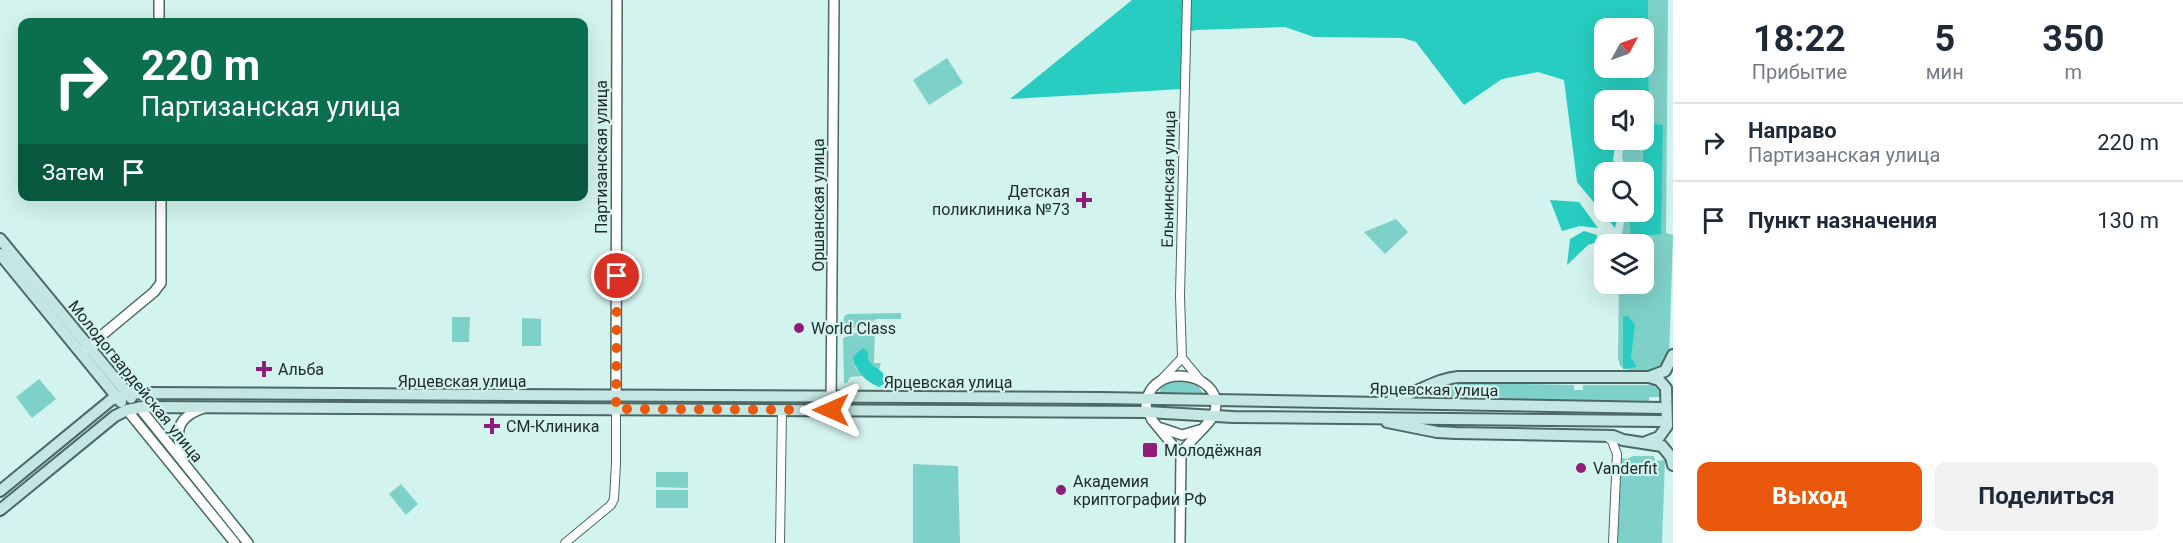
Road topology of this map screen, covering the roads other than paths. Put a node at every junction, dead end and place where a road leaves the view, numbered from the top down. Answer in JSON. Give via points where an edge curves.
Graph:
{"nodes":[{"id":1,"x":159,"y":0,"type":"edge"},
{"id":2,"x":617,"y":0,"type":"edge"},
{"id":3,"x":834,"y":0,"type":"edge"},
{"id":4,"x":1187,"y":0,"type":"edge"},
{"id":5,"x":159,"y":18,"type":"edge"},
{"id":6,"x":161,"y":201,"type":"edge"},
{"id":7,"x":0,"y":239,"type":"edge"},
{"id":8,"x":0,"y":254,"type":"edge"},
{"id":9,"x":85,"y":349,"type":"junction"},
{"id":10,"x":1673,"y":355,"type":"edge"},
{"id":11,"x":1182,"y":358,"type":"junction"},
{"id":12,"x":1649,"y":377,"type":"junction"},
{"id":13,"x":1158,"y":382,"type":"junction"},
{"id":14,"x":1203,"y":383,"type":"junction"},
{"id":15,"x":123,"y":396,"type":"junction"},
{"id":16,"x":616,"y":396,"type":"junction"},
{"id":17,"x":831,"y":397,"type":"junction"},
{"id":18,"x":1146,"y":399,"type":"junction"},
{"id":19,"x":1215,"y":399,"type":"junction"},
{"id":20,"x":1294,"y":401,"type":"junction"},
{"id":21,"x":1365,"y":403,"type":"junction"},
{"id":22,"x":139,"y":407,"type":"junction"},
{"id":23,"x":208,"y":407,"type":"junction"},
{"id":24,"x":1660,"y":408,"type":"dead end"},
{"id":25,"x":616,"y":409,"type":"junction"},
{"id":26,"x":127,"y":410,"type":"junction"},
{"id":27,"x":782,"y":410,"type":"junction"},
{"id":28,"x":831,"y":410,"type":"junction"},
{"id":29,"x":1147,"y":412,"type":"junction"},
{"id":30,"x":1213,"y":416,"type":"junction"},
{"id":31,"x":1294,"y":417,"type":"junction"},
{"id":32,"x":1355,"y":417,"type":"junction"},
{"id":33,"x":1660,"y":421,"type":"dead end"},
{"id":34,"x":1159,"y":427,"type":"junction"},
{"id":35,"x":1202,"y":428,"type":"junction"},
{"id":36,"x":1602,"y":434,"type":"junction"},
{"id":37,"x":1641,"y":442,"type":"junction"},
{"id":38,"x":1617,"y":454,"type":"junction"},
{"id":39,"x":1181,"y":456,"type":"junction"},
{"id":40,"x":1673,"y":465,"type":"edge"},
{"id":41,"x":193,"y":473,"type":"junction"},
{"id":42,"x":0,"y":491,"type":"edge"},
{"id":43,"x":0,"y":510,"type":"edge"},
{"id":44,"x":235,"y":543,"type":"edge"},
{"id":45,"x":248,"y":543,"type":"edge"},
{"id":46,"x":565,"y":543,"type":"edge"},
{"id":47,"x":780,"y":543,"type":"edge"},
{"id":48,"x":1180,"y":543,"type":"edge"},
{"id":49,"x":1612,"y":543,"type":"edge"}],
"edges":[{"from":1,"to":5,"type":"street"},
{"from":2,"to":16,"type":"street","name":"Партизанская улица"},
{"from":3,"to":17,"type":"street","name":"Оршанская улица"},
{"from":4,"to":11,"type":"street","name":"Ельнинская улица"},
{"from":6,"to":9,"type":"street","via":[[161,283]]},
{"from":7,"to":9,"type":"main road","name":"Молодогвардейская улица"},
{"from":8,"to":9,"type":"main road","name":"Молодогвардейская улица"},
{"from":9,"to":15,"type":"main road","name":"Молодогвардейская улица"},
{"from":10,"to":12,"type":"main road","via":[[1665,371]]},
{"from":11,"to":13,"type":"street"},
{"from":11,"to":14,"type":"street"},
{"from":12,"to":21,"type":"main road","via":[[1458,377],[1399,398]]},
{"from":12,"to":37,"type":"main road","via":[[1666,388],[1667,426],[1659,437]]},
{"from":13,"to":14,"type":"street","via":[[1180,374]]},
{"from":13,"to":18,"type":"street"},
{"from":14,"to":19,"type":"street"},
{"from":15,"to":16,"type":"main road","name":"Ярцевская улица"},
{"from":15,"to":22,"type":"main road","name":"Молодогвардейская улица"},
{"from":15,"to":26,"type":"main road","name":"Молодогвардейская улица"},
{"from":15,"to":42,"type":"main road","via":[[106,404]]},
{"from":16,"to":17,"type":"main road","name":"Ярцевская улица"},
{"from":16,"to":25,"type":"street","name":"Партизанская улица"},
{"from":17,"to":18,"type":"main road","name":"Ярцевская улица"},
{"from":17,"to":28,"type":"street","name":"Оршанская улица"},
{"from":18,"to":19,"type":"main road","name":"Ярцевская улица"},
{"from":18,"to":29,"type":"street"},
{"from":19,"to":20,"type":"main road","name":"Ярцевская улица"},
{"from":19,"to":30,"type":"street"},
{"from":20,"to":21,"type":"main road","name":"Ярцевская улица"},
{"from":20,"to":31,"type":"main road","via":[[1288,408]]},
{"from":21,"to":24,"type":"main road","name":"Ярцевская улица"},
{"from":22,"to":23,"type":"main road","name":"Ярцевская улица"},
{"from":22,"to":26,"type":"main road","name":"Ярцевская улица"},
{"from":22,"to":41,"type":"street","name":"Молодогвардейская улица"},
{"from":23,"to":25,"type":"main road","name":"Ярцевская улица"},
{"from":23,"to":41,"type":"street","via":[[190,415],[178,432],[178,444]]},
{"from":25,"to":27,"type":"main road","name":"Ярцевская улица"},
{"from":25,"to":46,"type":"street","name":"Партизанская улица","via":[[614,499]]},
{"from":26,"to":43,"type":"main road","name":"Ярцевская улица"},
{"from":26,"to":44,"type":"street","name":"Молодогвардейская улица"},
{"from":27,"to":28,"type":"main road","name":"Ярцевская улица"},
{"from":27,"to":47,"type":"street"},
{"from":28,"to":29,"type":"main road","name":"Ярцевская улица"},
{"from":29,"to":30,"type":"main road","name":"Ярцевская улица"},
{"from":29,"to":34,"type":"street"},
{"from":30,"to":31,"type":"main road","name":"Ярцевская улица"},
{"from":30,"to":35,"type":"street"},
{"from":31,"to":32,"type":"main road","name":"Ярцевская улица"},
{"from":32,"to":33,"type":"main road","name":"Ярцевская улица"},
{"from":32,"to":36,"type":"main road","via":[[1437,432]]},
{"from":34,"to":35,"type":"street","via":[[1182,435]]},
{"from":34,"to":39,"type":"street"},
{"from":35,"to":39,"type":"street"},
{"from":36,"to":37,"type":"main road"},
{"from":36,"to":38,"type":"street","via":[[1612,441]]},
{"from":37,"to":38,"type":"street","via":[[1628,445]]},
{"from":37,"to":40,"type":"main road","via":[[1662,446]]},
{"from":38,"to":49,"type":"street"},
{"from":39,"to":48,"type":"street"},
{"from":41,"to":45,"type":"street","name":"Молодогвардейская улица"}]}
